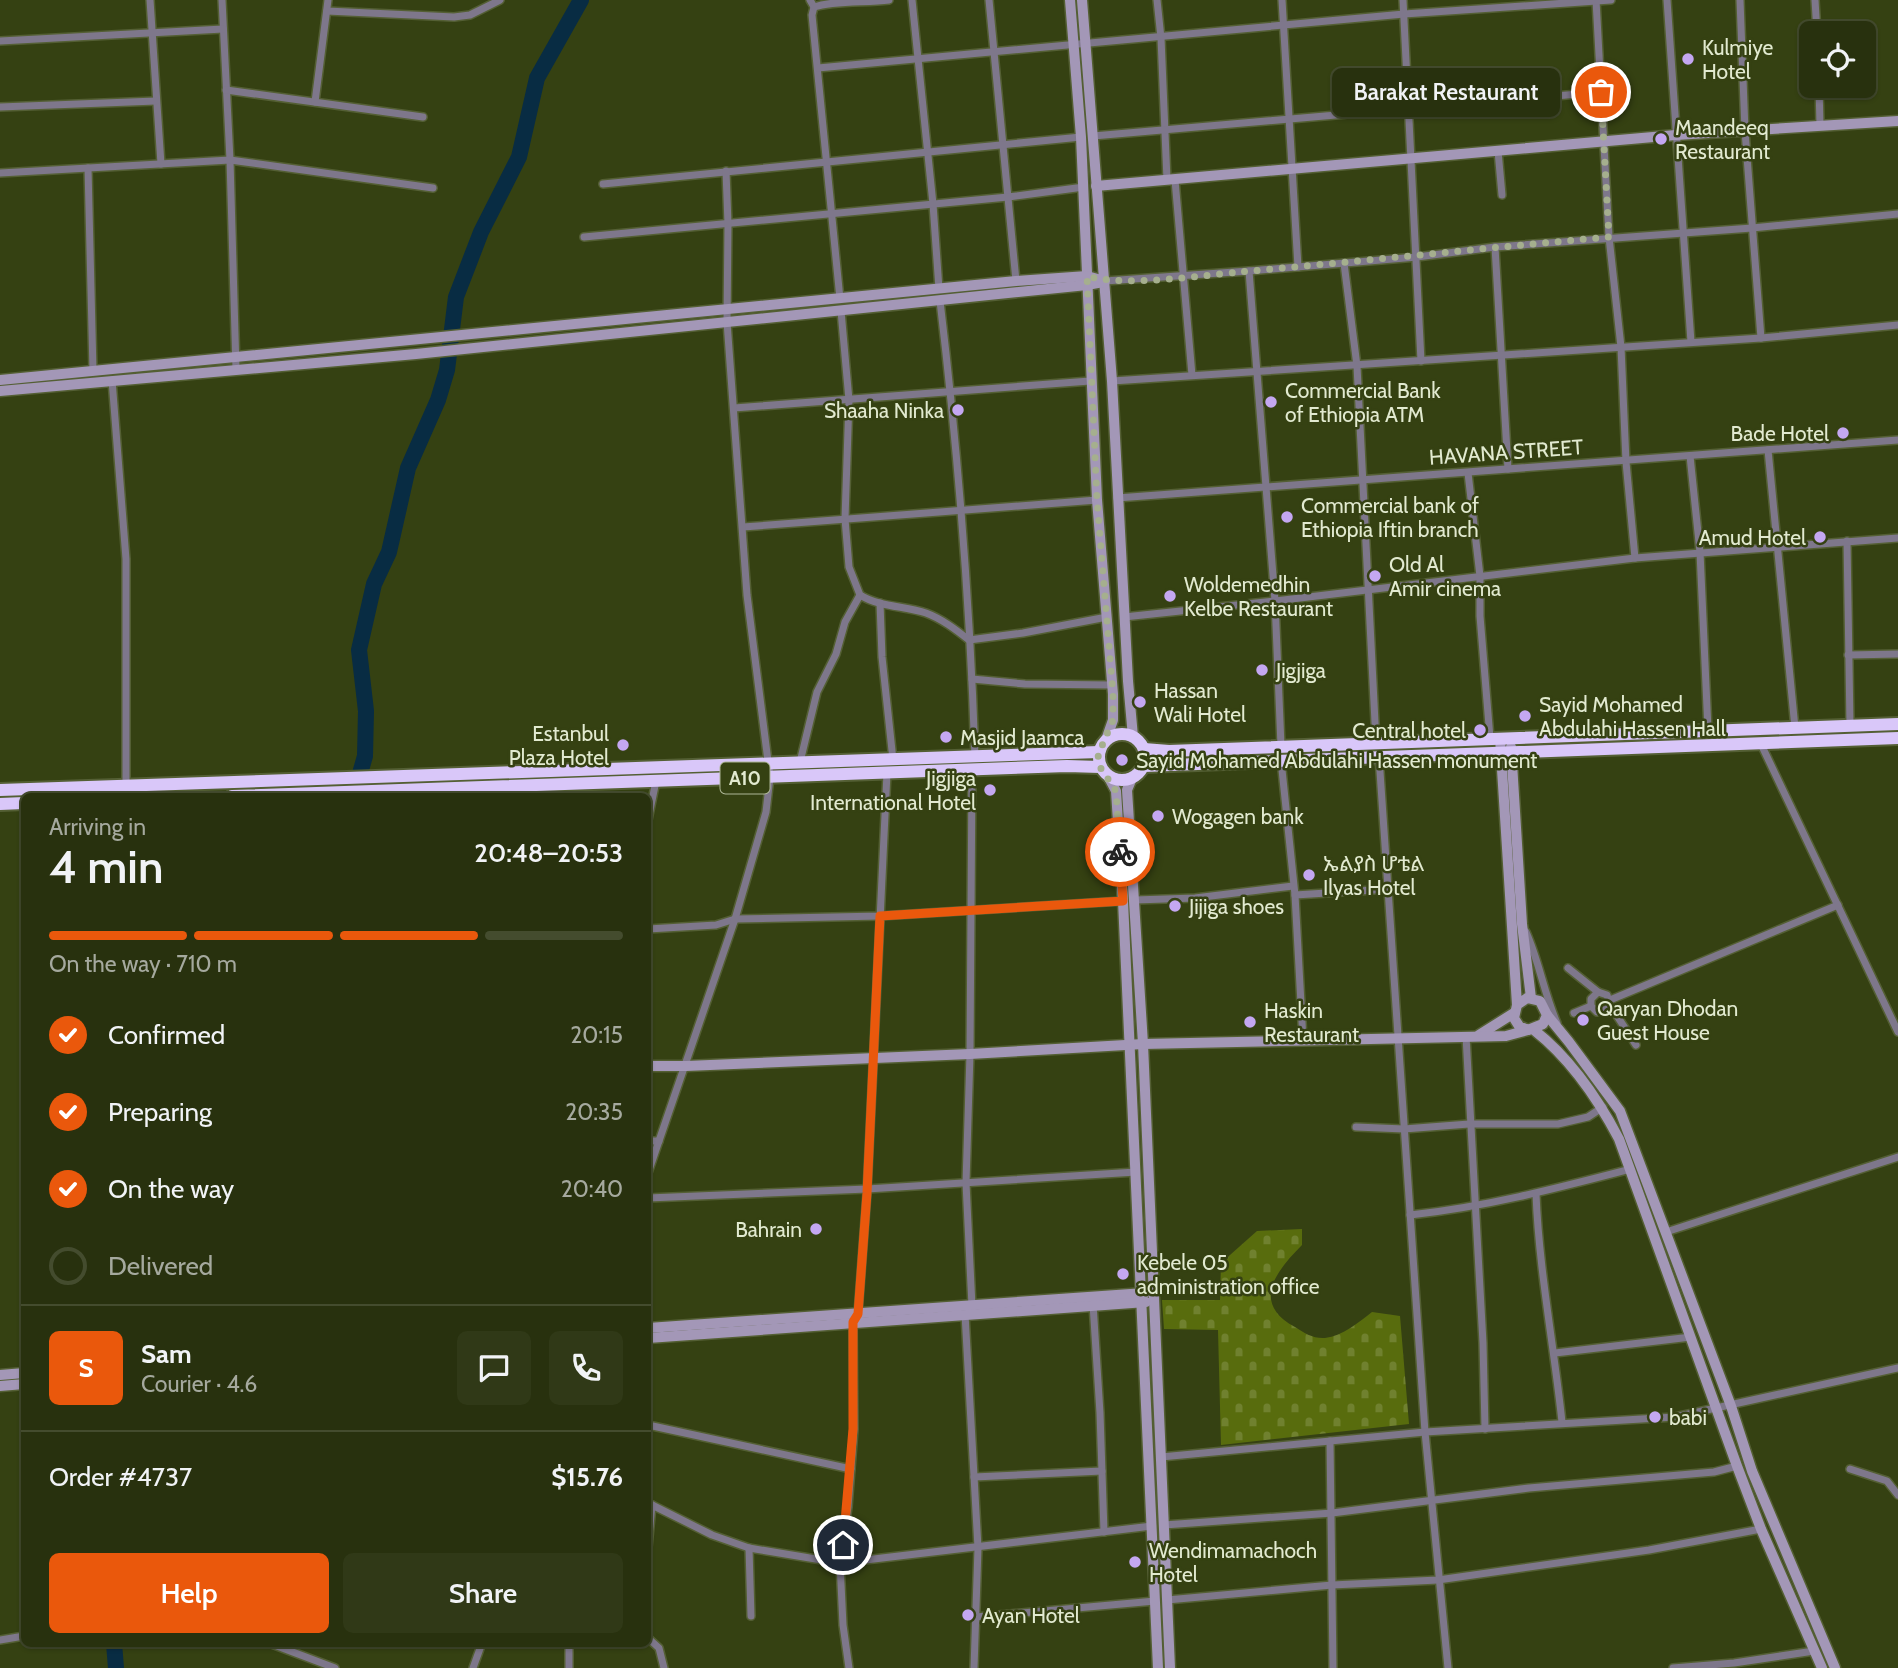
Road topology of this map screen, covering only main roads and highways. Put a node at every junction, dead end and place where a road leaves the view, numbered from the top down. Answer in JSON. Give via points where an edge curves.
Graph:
{"nodes":[{"id":1,"x":1070,"y":0,"type":"edge"},
{"id":2,"x":1082,"y":0,"type":"edge"},
{"id":3,"x":1898,"y":121,"type":"edge"},
{"id":4,"x":1087,"y":136,"type":"junction"},
{"id":5,"x":1096,"y":186,"type":"junction"},
{"id":6,"x":1087,"y":281,"type":"junction"},
{"id":7,"x":1105,"y":281,"type":"junction"},
{"id":8,"x":727,"y":316,"type":"junction"},
{"id":9,"x":0,"y":380,"type":"edge"},
{"id":10,"x":0,"y":391,"type":"edge"},
{"id":11,"x":1898,"y":724,"type":"edge"},
{"id":12,"x":1133,"y":737,"type":"junction"},
{"id":13,"x":1500,"y":738,"type":"junction"},
{"id":14,"x":1898,"y":738,"type":"edge"},
{"id":15,"x":1106,"y":740,"type":"junction"},
{"id":16,"x":1144,"y":749,"type":"junction"},
{"id":17,"x":1099,"y":752,"type":"junction"},
{"id":18,"x":1506,"y":752,"type":"junction"},
{"id":19,"x":974,"y":763,"type":"junction"},
{"id":20,"x":1144,"y":766,"type":"junction"},
{"id":21,"x":769,"y":771,"type":"junction"},
{"id":22,"x":1104,"y":771,"type":"junction"},
{"id":23,"x":1132,"y":778,"type":"junction"},
{"id":24,"x":401,"y":783,"type":"junction"},
{"id":25,"x":333,"y":786,"type":"junction"},
{"id":26,"x":0,"y":790,"type":"edge"},
{"id":27,"x":566,"y":790,"type":"edge"},
{"id":28,"x":262,"y":793,"type":"edge"},
{"id":29,"x":21,"y":803,"type":"edge"},
{"id":30,"x":0,"y":804,"type":"edge"},
{"id":31,"x":1531,"y":998,"type":"junction"},
{"id":32,"x":1515,"y":1009,"type":"junction"},
{"id":33,"x":1546,"y":1015,"type":"junction"},
{"id":34,"x":1531,"y":1030,"type":"junction"},
{"id":35,"x":1478,"y":1036,"type":"junction"},
{"id":36,"x":1130,"y":1044,"type":"junction"},
{"id":37,"x":1143,"y":1044,"type":"junction"},
{"id":38,"x":651,"y":1066,"type":"edge"},
{"id":39,"x":1147,"y":1298,"type":"junction"},
{"id":40,"x":968,"y":1310,"type":"junction"},
{"id":41,"x":855,"y":1318,"type":"junction"},
{"id":42,"x":651,"y":1328,"type":"edge"},
{"id":43,"x":651,"y":1338,"type":"edge"},
{"id":44,"x":21,"y":1373,"type":"edge"},
{"id":45,"x":0,"y":1375,"type":"edge"},
{"id":46,"x":21,"y":1384,"type":"edge"},
{"id":47,"x":0,"y":1386,"type":"edge"},
{"id":48,"x":1158,"y":1668,"type":"edge"},
{"id":49,"x":1170,"y":1668,"type":"edge"},
{"id":50,"x":1822,"y":1668,"type":"edge"},
{"id":51,"x":1835,"y":1668,"type":"edge"}],
"edges":[{"from":1,"to":4,"type":"main road"},
{"from":2,"to":4,"type":"main road"},
{"from":3,"to":5,"type":"main road","via":[[1676,135]]},
{"from":4,"to":5,"type":"main road"},
{"from":4,"to":6,"type":"main road"},
{"from":5,"to":7,"type":"main road"},
{"from":6,"to":7,"type":"main road"},
{"from":6,"to":8,"type":"main road","via":[[841,311]]},
{"from":6,"to":8,"type":"main road","via":[[1016,281]]},
{"from":6,"to":15,"type":"main road","via":[[1097,500],[1112,685],[1113,720]]},
{"from":7,"to":12,"type":"main road"},
{"from":8,"to":9,"type":"main road"},
{"from":8,"to":10,"type":"main road","via":[[497,346]]},
{"from":11,"to":13,"type":"highway"},
{"from":12,"to":15,"type":"highway","via":[[1117,734]]},
{"from":12,"to":16,"type":"highway"},
{"from":13,"to":16,"type":"highway"},
{"from":13,"to":18,"type":"main road"},
{"from":14,"to":18,"type":"highway"},
{"from":15,"to":17,"type":"highway"},
{"from":16,"to":20,"type":"highway"},
{"from":17,"to":19,"type":"highway","number":"A10"},
{"from":17,"to":22,"type":"highway"},
{"from":18,"to":20,"type":"highway"},
{"from":18,"to":31,"type":"main road"},
{"from":18,"to":32,"type":"main road"},
{"from":19,"to":21,"type":"highway","number":"A10","via":[[887,773]]},
{"from":19,"to":21,"type":"highway","number":"A10","via":[[800,763]]},
{"from":19,"to":22,"type":"highway","number":"A10"},
{"from":20,"to":23,"type":"highway"},
{"from":21,"to":24,"type":"highway","number":"A10"},
{"from":21,"to":27,"type":"highway","number":"A10"},
{"from":22,"to":23,"type":"highway","number":"A10","via":[[1117,780]]},
{"from":22,"to":36,"type":"main road","via":[[1116,791]]},
{"from":23,"to":37,"type":"main road","via":[[1127,790]]},
{"from":24,"to":25,"type":"highway","number":"A10"},
{"from":24,"to":27,"type":"highway","number":"A10"},
{"from":25,"to":26,"type":"highway","number":"A10"},
{"from":25,"to":28,"type":"highway","number":"A10"},
{"from":29,"to":30,"type":"highway"},
{"from":31,"to":32,"type":"main road"},
{"from":31,"to":33,"type":"main road","via":[[1540,1001]]},
{"from":32,"to":34,"type":"main road","via":[[1516,1022]]},
{"from":32,"to":35,"type":"main road"},
{"from":33,"to":34,"type":"main road","via":[[1543,1024]]},
{"from":33,"to":51,"type":"main road","via":[[1620,1111],[1773,1523]]},
{"from":34,"to":35,"type":"main road"},
{"from":34,"to":50,"type":"main road","via":[[1563,1054],[1619,1139],[1761,1529]]},
{"from":35,"to":37,"type":"main road"},
{"from":36,"to":37,"type":"main road"},
{"from":36,"to":38,"type":"main road"},
{"from":36,"to":39,"type":"main road"},
{"from":37,"to":39,"type":"main road"},
{"from":39,"to":40,"type":"main road"},
{"from":39,"to":40,"type":"main road"},
{"from":39,"to":48,"type":"main road"},
{"from":39,"to":49,"type":"main road","via":[[1161,1457]]},
{"from":40,"to":41,"type":"main road"},
{"from":41,"to":42,"type":"main road"},
{"from":41,"to":43,"type":"main road"},
{"from":44,"to":45,"type":"main road"},
{"from":46,"to":47,"type":"main road"}]}
